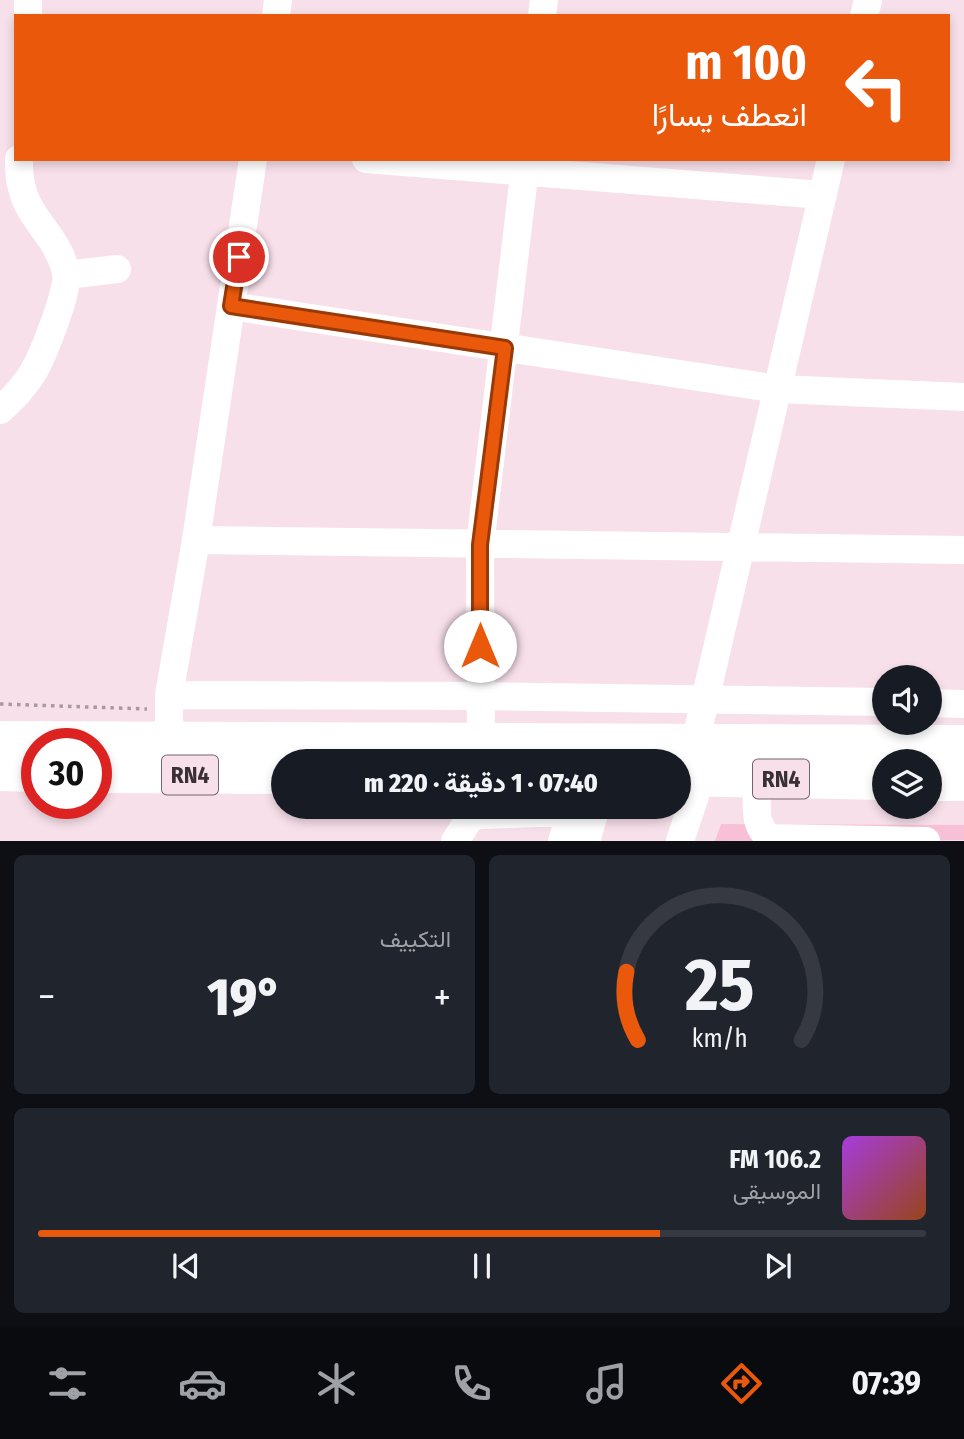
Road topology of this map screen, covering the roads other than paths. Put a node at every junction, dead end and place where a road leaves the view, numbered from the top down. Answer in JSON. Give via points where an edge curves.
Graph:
{"nodes":[{"id":1,"x":19,"y":161,"type":"edge"},
{"id":2,"x":253,"y":161,"type":"edge"},
{"id":3,"x":411,"y":161,"type":"edge"},
{"id":4,"x":830,"y":161,"type":"edge"},
{"id":5,"x":525,"y":166,"type":"edge"},
{"id":6,"x":822,"y":195,"type":"junction"},
{"id":7,"x":117,"y":269,"type":"dead end"},
{"id":8,"x":67,"y":275,"type":"junction"},
{"id":9,"x":231,"y":306,"type":"junction"},
{"id":10,"x":505,"y":348,"type":"junction"},
{"id":11,"x":778,"y":388,"type":"junction"},
{"id":12,"x":964,"y":397,"type":"edge"},
{"id":13,"x":0,"y":410,"type":"edge"},
{"id":14,"x":196,"y":540,"type":"junction"},
{"id":15,"x":480,"y":545,"type":"junction"},
{"id":16,"x":741,"y":545,"type":"junction"},
{"id":17,"x":964,"y":550,"type":"edge"},
{"id":18,"x":169,"y":695,"type":"junction"},
{"id":19,"x":481,"y":696,"type":"junction"},
{"id":20,"x":706,"y":699,"type":"junction"},
{"id":21,"x":872,"y":702,"type":"edge"},
{"id":22,"x":942,"y":703,"type":"edge"},
{"id":23,"x":964,"y":704,"type":"edge"},
{"id":24,"x":0,"y":740,"type":"edge"},
{"id":25,"x":169,"y":740,"type":"junction"},
{"id":26,"x":481,"y":742,"type":"junction"},
{"id":27,"x":964,"y":744,"type":"edge"},
{"id":28,"x":692,"y":766,"type":"edge"},
{"id":29,"x":0,"y":772,"type":"edge"},
{"id":30,"x":21,"y":773,"type":"edge"},
{"id":31,"x":112,"y":774,"type":"edge"},
{"id":32,"x":271,"y":775,"type":"edge"},
{"id":33,"x":757,"y":779,"type":"junction"},
{"id":34,"x":872,"y":781,"type":"edge"},
{"id":35,"x":942,"y":782,"type":"edge"},
{"id":36,"x":964,"y":782,"type":"edge"},
{"id":37,"x":469,"y":819,"type":"edge"},
{"id":38,"x":574,"y":819,"type":"edge"},
{"id":39,"x":582,"y":819,"type":"edge"},
{"id":40,"x":455,"y":841,"type":"edge"},
{"id":41,"x":562,"y":841,"type":"edge"},
{"id":42,"x":586,"y":841,"type":"edge"},
{"id":43,"x":681,"y":841,"type":"edge"},
{"id":44,"x":926,"y":841,"type":"edge"}],
"edges":[{"from":1,"to":8,"type":"street","via":[[21,190],[28,208],[59,254]]},
{"from":2,"to":9,"type":"street"},
{"from":3,"to":5,"type":"street"},
{"from":4,"to":6,"type":"street"},
{"from":5,"to":6,"type":"street"},
{"from":5,"to":10,"type":"street"},
{"from":6,"to":11,"type":"street"},
{"from":7,"to":8,"type":"street"},
{"from":8,"to":13,"type":"street","via":[[57,317],[33,373]]},
{"from":9,"to":10,"type":"street"},
{"from":9,"to":14,"type":"street"},
{"from":10,"to":11,"type":"street"},
{"from":10,"to":15,"type":"street"},
{"from":11,"to":12,"type":"street"},
{"from":11,"to":16,"type":"street"},
{"from":14,"to":15,"type":"street"},
{"from":14,"to":18,"type":"street"},
{"from":15,"to":16,"type":"street"},
{"from":15,"to":19,"type":"street"},
{"from":16,"to":17,"type":"street"},
{"from":16,"to":20,"type":"street"},
{"from":18,"to":19,"type":"street"},
{"from":18,"to":25,"type":"street"},
{"from":19,"to":20,"type":"street"},
{"from":19,"to":26,"type":"street"},
{"from":20,"to":21,"type":"street"},
{"from":20,"to":28,"type":"street"},
{"from":22,"to":23,"type":"street"},
{"from":24,"to":25,"type":"highway","number":"RN4"},
{"from":25,"to":26,"type":"highway","number":"RN4"},
{"from":26,"to":28,"type":"highway","number":"RN4"},
{"from":27,"to":28,"type":"highway","number":"RN4"},
{"from":28,"to":33,"type":"highway","number":"RN4"},
{"from":28,"to":43,"type":"street"},
{"from":29,"to":30,"type":"highway"},
{"from":31,"to":32,"type":"highway","number":"RN4"},
{"from":33,"to":34,"type":"highway","number":"RN4"},
{"from":33,"to":44,"type":"street","via":[[758,824],[763,834],[772,838]]},
{"from":35,"to":36,"type":"highway"},
{"from":37,"to":40,"type":"street"},
{"from":38,"to":41,"type":"street"},
{"from":39,"to":42,"type":"street"}]}
